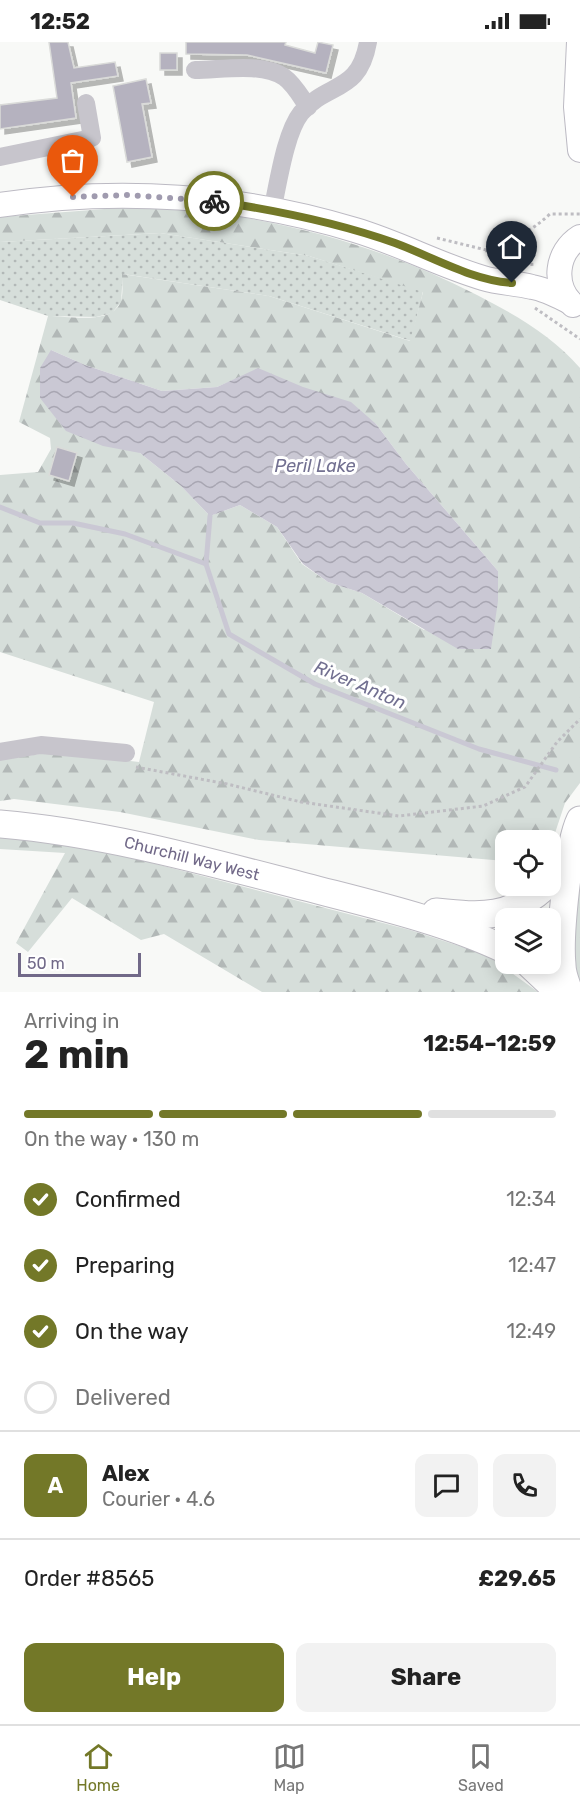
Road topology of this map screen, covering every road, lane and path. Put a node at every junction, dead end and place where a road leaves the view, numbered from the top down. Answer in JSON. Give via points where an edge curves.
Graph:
{"nodes":[{"id":1,"x":368,"y":42,"type":"edge"},
{"id":2,"x":579,"y":42,"type":"edge"},
{"id":3,"x":195,"y":70,"type":"dead end"},
{"id":4,"x":86,"y":103,"type":"dead end"},
{"id":5,"x":308,"y":107,"type":"junction"},
{"id":6,"x":580,"y":150,"type":"edge"},
{"id":7,"x":0,"y":156,"type":"edge"},
{"id":8,"x":0,"y":205,"type":"edge"},
{"id":9,"x":272,"y":211,"type":"junction"},
{"id":10,"x":580,"y":214,"type":"edge"},
{"id":11,"x":574,"y":239,"type":"edge"},
{"id":12,"x":483,"y":251,"type":"dead end"},
{"id":13,"x":512,"y":283,"type":"junction"},
{"id":14,"x":575,"y":306,"type":"edge"},
{"id":15,"x":580,"y":719,"type":"edge"},
{"id":16,"x":0,"y":752,"type":"edge"},
{"id":17,"x":129,"y":760,"type":"joint"},
{"id":18,"x":580,"y":820,"type":"edge"},
{"id":19,"x":0,"y":824,"type":"edge"},
{"id":20,"x":569,"y":861,"type":"junction"},
{"id":21,"x":561,"y":870,"type":"edge"},
{"id":22,"x":532,"y":896,"type":"edge"},
{"id":23,"x":381,"y":907,"type":"junction"},
{"id":24,"x":495,"y":945,"type":"edge"},
{"id":25,"x":540,"y":974,"type":"edge"},
{"id":26,"x":559,"y":992,"type":"edge"},
{"id":27,"x":569,"y":992,"type":"edge"}],
"edges":[{"from":1,"to":5,"type":"street","via":[[358,72]]},
{"from":2,"to":6,"type":"street","via":[[576,106]]},
{"from":3,"to":5,"type":"street","via":[[272,72],[285,77]]},
{"from":4,"to":7,"type":"street","via":[[92,138]]},
{"from":5,"to":9,"type":"street","via":[[295,123]]},
{"from":8,"to":9,"type":"street","via":[[127,195],[207,200]]},
{"from":9,"to":13,"type":"street","via":[[354,229],[484,279]]},
{"from":10,"to":12,"type":"path","via":[[550,214],[532,231]]},
{"from":11,"to":13,"type":"street","via":[[538,271]]},
{"from":11,"to":14,"type":"street","via":[[560,264],[559,280]]},
{"from":13,"to":14,"type":"street","via":[[534,287]]},
{"from":15,"to":17,"type":"path","via":[[557,742],[525,787],[483,806],[399,816],[301,802]]},
{"from":16,"to":17,"type":"street","via":[[41,745]]},
{"from":18,"to":20,"type":"main road"},
{"from":19,"to":23,"type":"main road","name":"Churchill Way West","via":[[66,830],[152,847]]},
{"from":20,"to":21,"type":"main road","name":"Churchill Way West"},
{"from":20,"to":27,"type":"main road","via":[[561,945]]},
{"from":22,"to":23,"type":"main road","name":"Churchill Way West","via":[[499,914],[469,916]]},
{"from":23,"to":24,"type":"main road","name":"Churchill Way West"},
{"from":25,"to":26,"type":"main road"}]}
